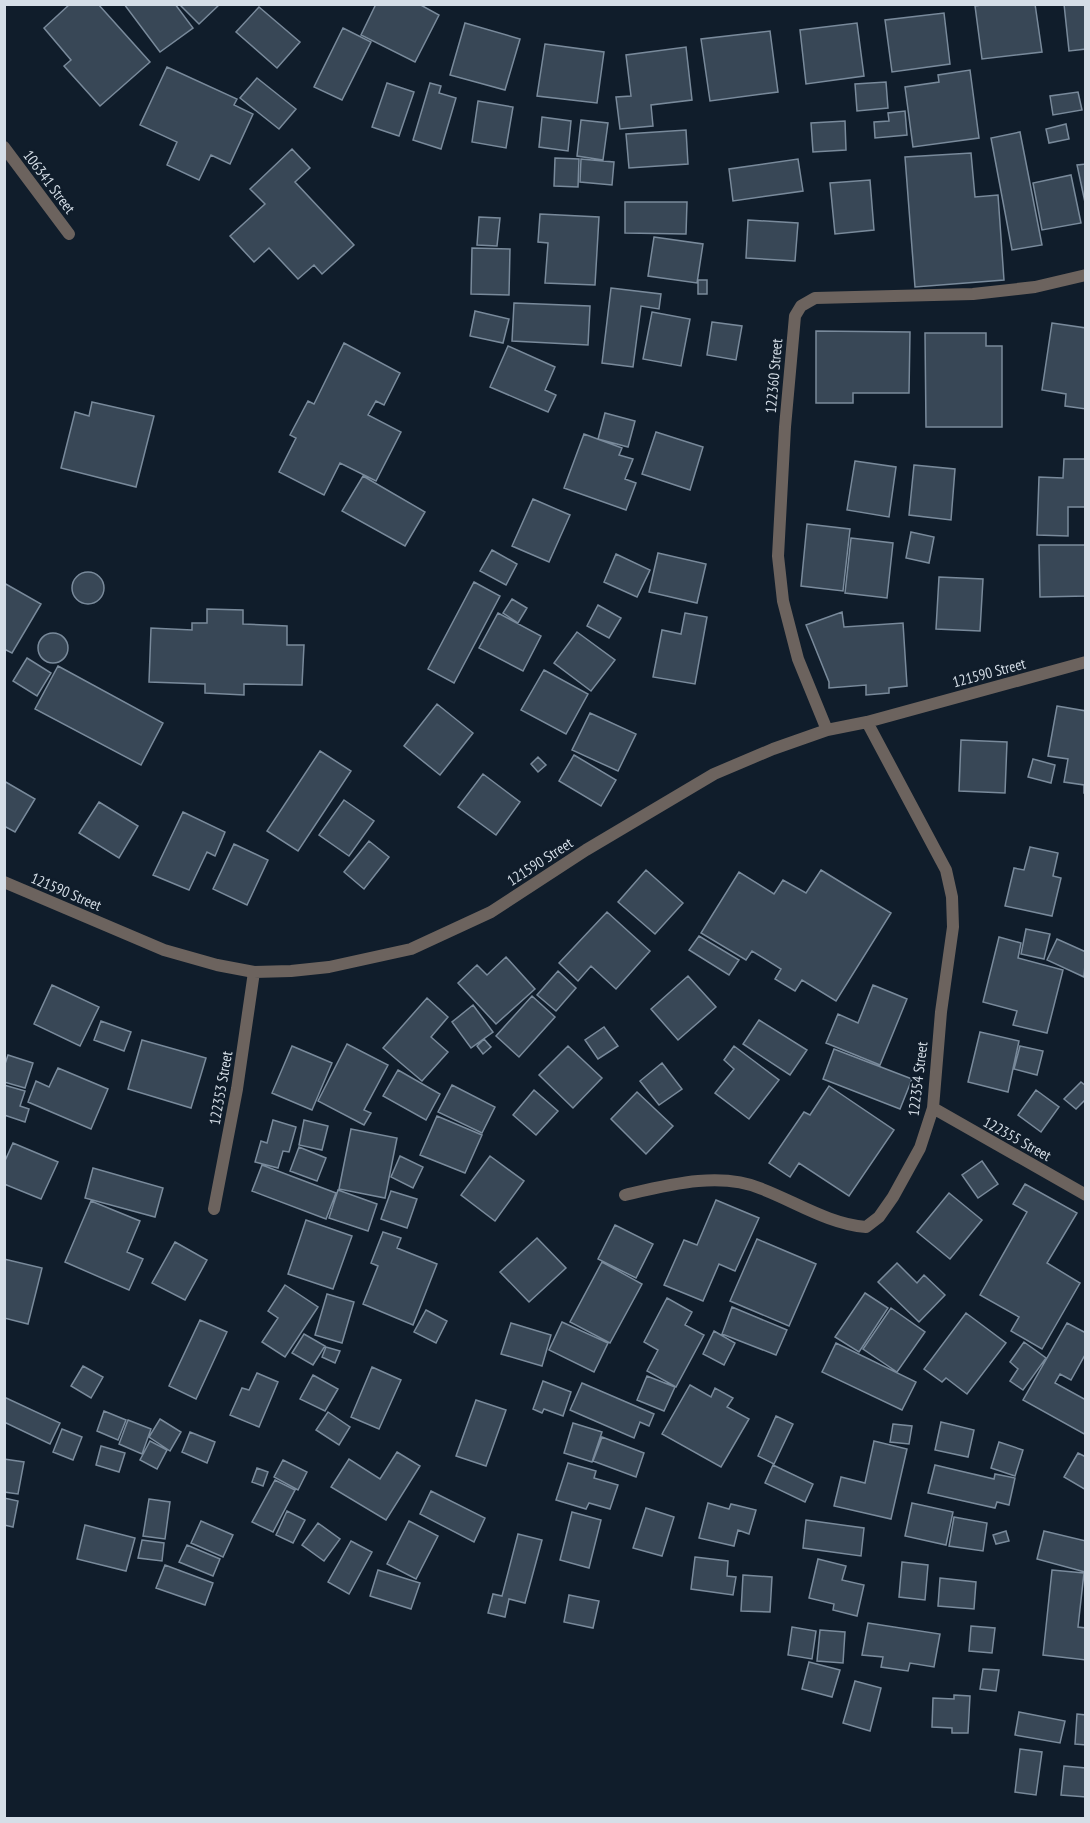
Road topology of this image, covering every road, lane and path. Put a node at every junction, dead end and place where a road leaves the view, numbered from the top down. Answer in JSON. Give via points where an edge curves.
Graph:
{"nodes":[{"id":1,"x":4,"y":147,"type":"edge"},
{"id":2,"x":69,"y":234,"type":"dead end"},
{"id":3,"x":1086,"y":275,"type":"edge"},
{"id":4,"x":1086,"y":662,"type":"edge"},
{"id":5,"x":867,"y":723,"type":"junction"},
{"id":6,"x":827,"y":730,"type":"junction"},
{"id":7,"x":4,"y":882,"type":"edge"},
{"id":8,"x":254,"y":972,"type":"junction"},
{"id":9,"x":933,"y":1108,"type":"junction"},
{"id":10,"x":625,"y":1195,"type":"dead end"},
{"id":11,"x":1086,"y":1195,"type":"edge"},
{"id":12,"x":214,"y":1209,"type":"dead end"}],
"edges":[{"from":1,"to":2,"type":"street","name":"106341 Street"},
{"from":3,"to":6,"type":"street","name":"122360 Street","via":[[1035,287],[973,294],[816,298],[801,306],[795,316],[778,556],[783,601],[798,658]]},
{"from":4,"to":5,"type":"street","name":"121590 Street"},
{"from":5,"to":6,"type":"street","name":"121590 Street"},
{"from":5,"to":9,"type":"street","name":"122354 Street","via":[[946,870],[952,897],[953,927]]},
{"from":6,"to":8,"type":"street","name":"121590 Street","via":[[714,774],[491,912],[411,949],[329,967]]},
{"from":7,"to":8,"type":"street","name":"121590 Street","via":[[164,950]]},
{"from":8,"to":12,"type":"street","name":"122353 Street"},
{"from":9,"to":10,"type":"street","name":"122354 Street","via":[[920,1148],[893,1197],[866,1227],[849,1225],[734,1181],[667,1185]]},
{"from":9,"to":11,"type":"street","name":"122355 Street"}]}
